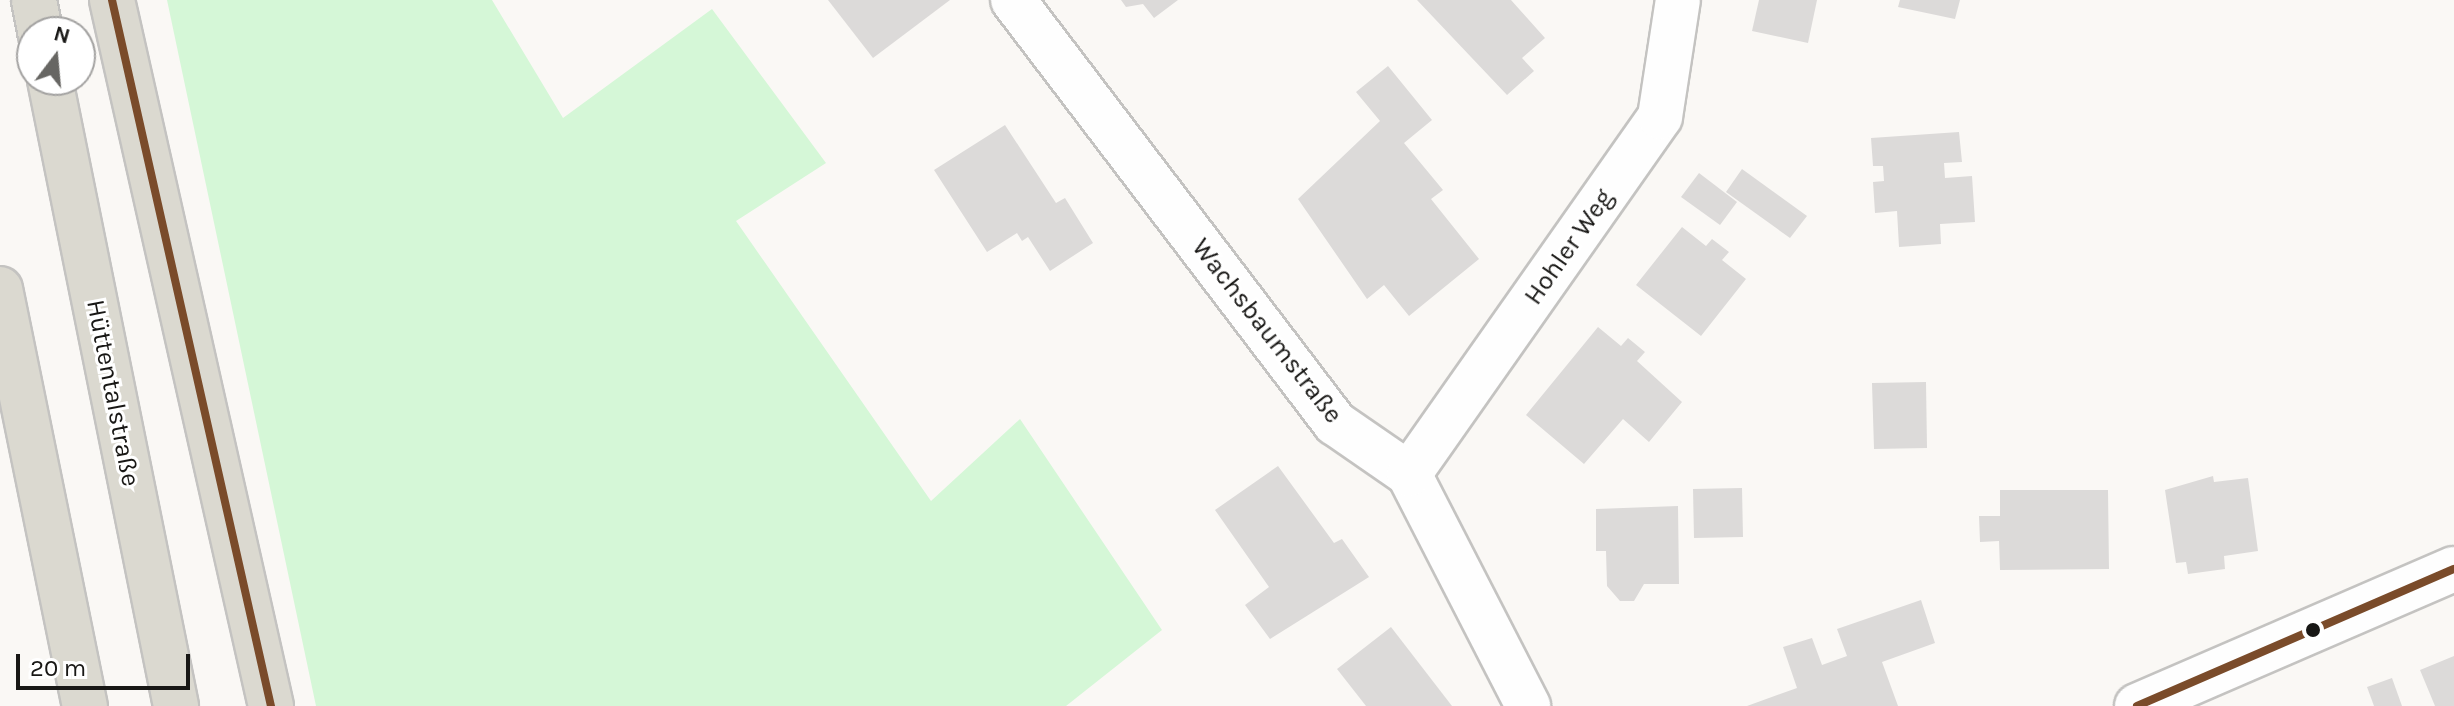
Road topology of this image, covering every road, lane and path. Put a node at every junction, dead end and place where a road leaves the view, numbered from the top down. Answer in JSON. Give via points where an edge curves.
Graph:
{"nodes":[{"id":1,"x":112,"y":0,"type":"edge"},
{"id":2,"x":1013,"y":0,"type":"edge"},
{"id":3,"x":1678,"y":0,"type":"edge"},
{"id":4,"x":53,"y":96,"type":"edge"},
{"id":5,"x":0,"y":289,"type":"edge"},
{"id":6,"x":1409,"y":474,"type":"junction"},
{"id":7,"x":2454,"y":569,"type":"edge"},
{"id":8,"x":85,"y":706,"type":"edge"},
{"id":9,"x":176,"y":706,"type":"edge"},
{"id":10,"x":271,"y":706,"type":"edge"},
{"id":11,"x":1528,"y":706,"type":"edge"},
{"id":12,"x":2137,"y":706,"type":"edge"}],
"edges":[{"from":1,"to":10,"type":"highway"},
{"from":2,"to":6,"type":"street","name":"Wachsbaumstraße","via":[[1335,423]]},
{"from":3,"to":6,"type":"street","name":"Hohler Weg","via":[[1660,117]]},
{"from":4,"to":9,"type":"highway","name":"Hüttentalstraße"},
{"from":5,"to":8,"type":"highway"},
{"from":6,"to":11,"type":"street","name":"Wachsbaumstraße"},
{"from":7,"to":12,"type":"street"}]}
